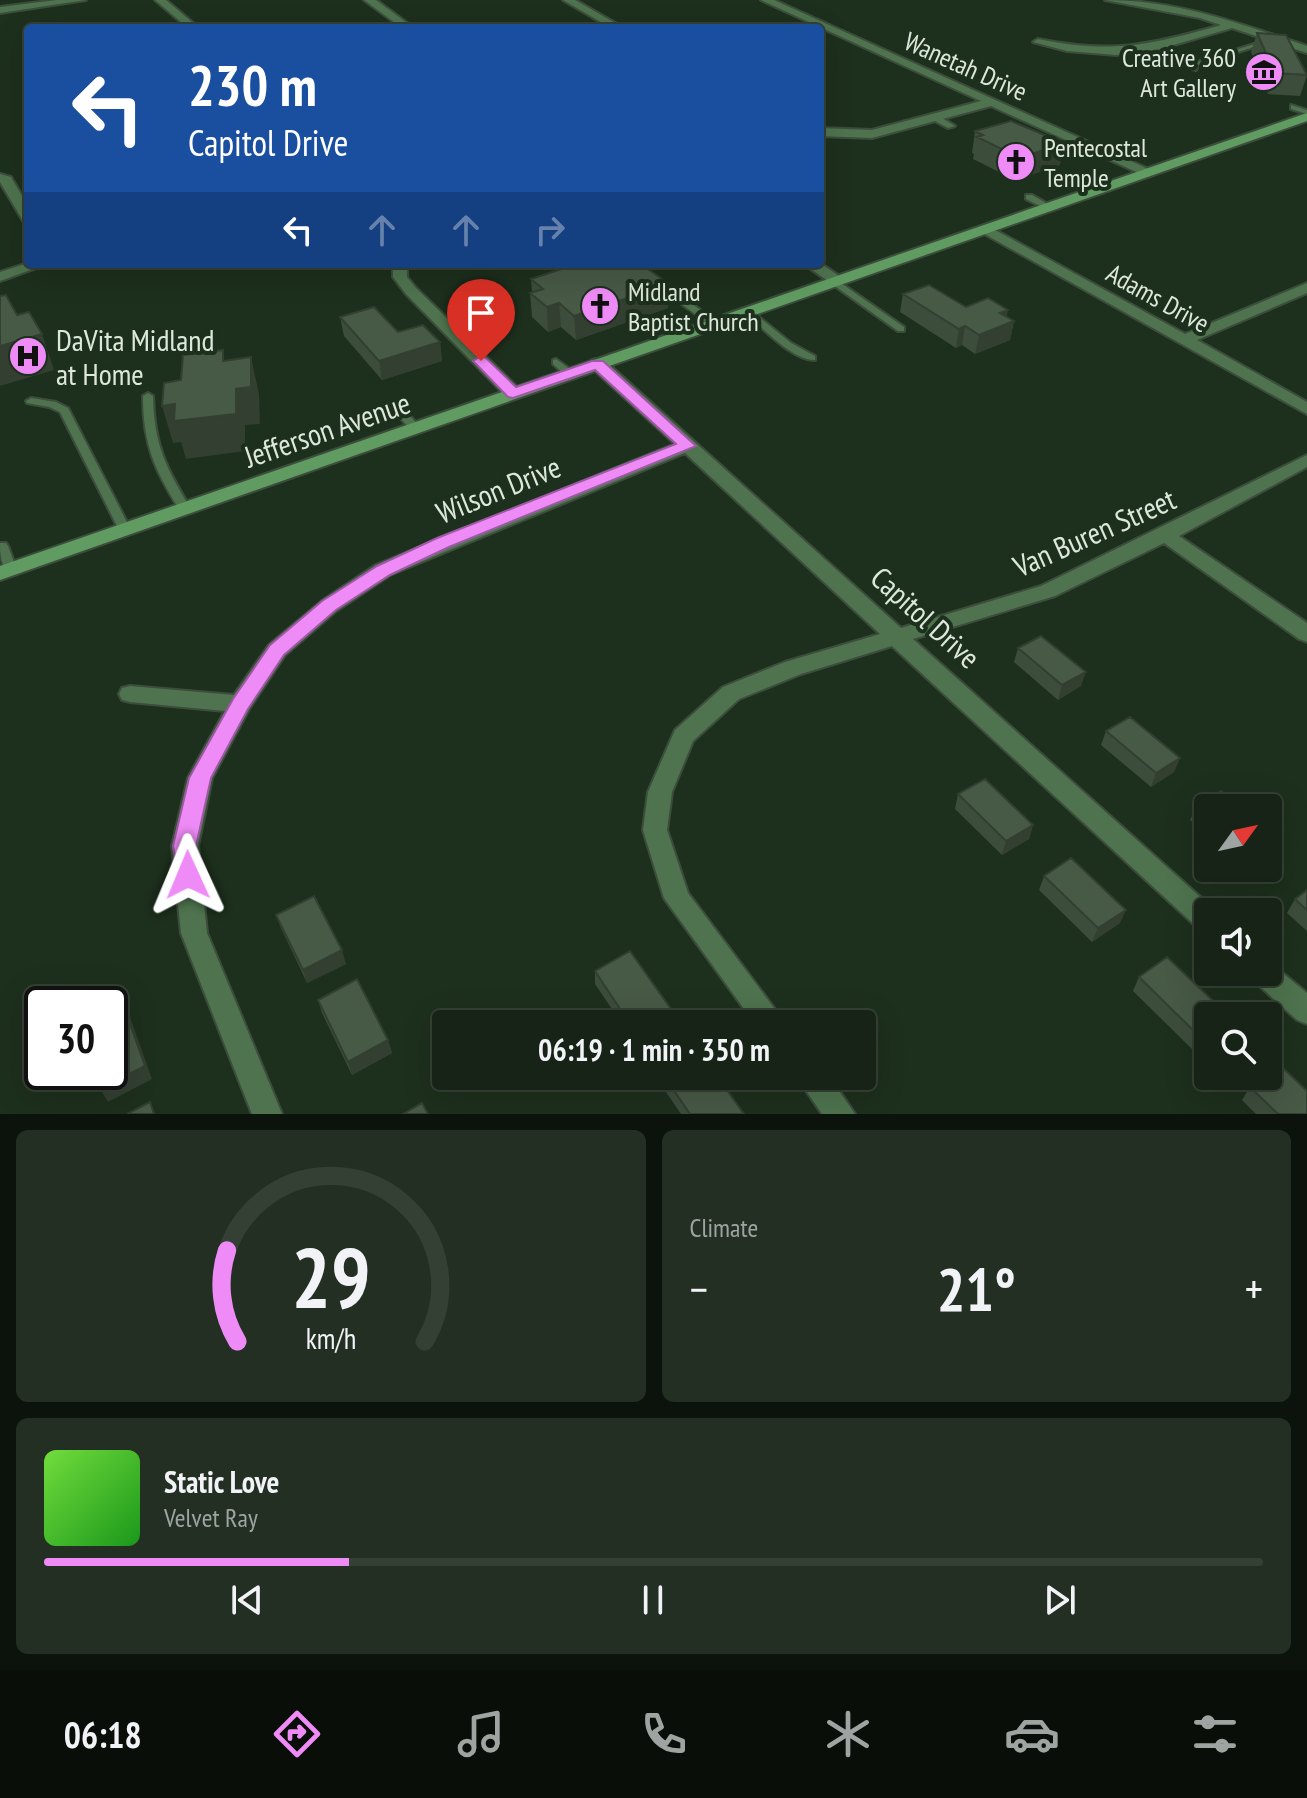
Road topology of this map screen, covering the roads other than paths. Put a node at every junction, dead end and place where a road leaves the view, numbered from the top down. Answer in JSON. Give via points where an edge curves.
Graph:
{"nodes":[{"id":1,"x":81,"y":0,"type":"edge"},
{"id":2,"x":160,"y":0,"type":"edge"},
{"id":3,"x":369,"y":0,"type":"edge"},
{"id":4,"x":568,"y":0,"type":"edge"},
{"id":5,"x":766,"y":0,"type":"edge"},
{"id":6,"x":1110,"y":0,"type":"edge"},
{"id":7,"x":0,"y":10,"type":"edge"},
{"id":8,"x":189,"y":24,"type":"edge"},
{"id":9,"x":403,"y":24,"type":"edge"},
{"id":10,"x":612,"y":24,"type":"edge"},
{"id":11,"x":819,"y":24,"type":"edge"},
{"id":12,"x":1235,"y":24,"type":"junction"},
{"id":13,"x":824,"y":26,"type":"edge"},
{"id":14,"x":1277,"y":39,"type":"junction"},
{"id":15,"x":1038,"y":42,"type":"dead end"},
{"id":16,"x":1307,"y":50,"type":"edge"},
{"id":17,"x":1194,"y":69,"type":"dead end"},
{"id":18,"x":992,"y":102,"type":"junction"},
{"id":19,"x":1303,"y":112,"type":"edge"},
{"id":20,"x":936,"y":118,"type":"junction"},
{"id":21,"x":951,"y":126,"type":"dead end"},
{"id":22,"x":824,"y":132,"type":"edge"},
{"id":23,"x":1148,"y":172,"type":"junction"},
{"id":24,"x":0,"y":178,"type":"edge"},
{"id":25,"x":1029,"y":197,"type":"dead end"},
{"id":26,"x":1049,"y":207,"type":"junction"},
{"id":27,"x":24,"y":211,"type":"edge"},
{"id":28,"x":986,"y":229,"type":"junction"},
{"id":29,"x":28,"y":268,"type":"edge"},
{"id":30,"x":400,"y":268,"type":"edge"},
{"id":31,"x":817,"y":268,"type":"edge"},
{"id":32,"x":0,"y":277,"type":"edge"},
{"id":33,"x":650,"y":277,"type":"edge"},
{"id":34,"x":836,"y":282,"type":"junction"},
{"id":35,"x":1307,"y":288,"type":"edge"},
{"id":36,"x":749,"y":312,"type":"junction"},
{"id":37,"x":714,"y":324,"type":"junction"},
{"id":38,"x":901,"y":329,"type":"dead end"},
{"id":39,"x":1184,"y":340,"type":"junction"},
{"id":40,"x":812,"y":358,"type":"dead end"},
{"id":41,"x":556,"y":362,"type":"dead end"},
{"id":42,"x":598,"y":364,"type":"junction"},
{"id":43,"x":570,"y":374,"type":"junction"},
{"id":44,"x":513,"y":393,"type":"junction"},
{"id":45,"x":148,"y":396,"type":"dead end"},
{"id":46,"x":31,"y":401,"type":"dead end"},
{"id":47,"x":398,"y":409,"type":"dead end"},
{"id":48,"x":1307,"y":409,"type":"edge"},
{"id":49,"x":415,"y":428,"type":"junction"},
{"id":50,"x":687,"y":446,"type":"junction"},
{"id":51,"x":1307,"y":460,"type":"edge"},
{"id":52,"x":185,"y":509,"type":"junction"},
{"id":53,"x":125,"y":530,"type":"junction"},
{"id":54,"x":1165,"y":535,"type":"junction"},
{"id":55,"x":2,"y":546,"type":"edge"},
{"id":56,"x":6,"y":572,"type":"edge"},
{"id":57,"x":1307,"y":634,"type":"edge"},
{"id":58,"x":895,"y":636,"type":"junction"},
{"id":59,"x":130,"y":694,"type":"dead end"},
{"id":60,"x":240,"y":704,"type":"junction"},
{"id":61,"x":1194,"y":908,"type":"edge"},
{"id":62,"x":1279,"y":986,"type":"edge"},
{"id":63,"x":761,"y":1010,"type":"edge"},
{"id":64,"x":1307,"y":1011,"type":"edge"},
{"id":65,"x":822,"y":1090,"type":"edge"},
{"id":66,"x":267,"y":1114,"type":"edge"},
{"id":67,"x":840,"y":1114,"type":"edge"}],
"edges":[{"from":1,"to":7,"type":"street"},
{"from":2,"to":8,"type":"street"},
{"from":3,"to":9,"type":"street"},
{"from":4,"to":10,"type":"street"},
{"from":5,"to":11,"type":"street","name":"Wanetah Drive"},
{"from":6,"to":12,"type":"street"},
{"from":12,"to":14,"type":"street"},
{"from":12,"to":15,"type":"street","via":[[1118,54]]},
{"from":13,"to":18,"type":"street","name":"Wanetah Drive"},
{"from":14,"to":16,"type":"street"},
{"from":14,"to":17,"type":"lane","via":[[1195,64]]},
{"from":18,"to":20,"type":"street"},
{"from":18,"to":23,"type":"street","name":"Wanetah Drive"},
{"from":19,"to":23,"type":"street","name":"Jefferson Avenue"},
{"from":20,"to":21,"type":"lane"},
{"from":20,"to":22,"type":"street","via":[[872,134]]},
{"from":23,"to":26,"type":"street","name":"Jefferson Avenue"},
{"from":24,"to":27,"type":"street"},
{"from":25,"to":26,"type":"lane"},
{"from":26,"to":28,"type":"street","name":"Jefferson Avenue"},
{"from":28,"to":34,"type":"street","name":"Jefferson Avenue"},
{"from":28,"to":39,"type":"street","name":"Adams Drive"},
{"from":29,"to":32,"type":"street"},
{"from":30,"to":44,"type":"street","via":[[411,291]]},
{"from":31,"to":34,"type":"street"},
{"from":33,"to":37,"type":"lane"},
{"from":34,"to":36,"type":"street","name":"Jefferson Avenue"},
{"from":34,"to":38,"type":"lane"},
{"from":35,"to":39,"type":"street"},
{"from":36,"to":37,"type":"street","name":"Jefferson Avenue"},
{"from":36,"to":40,"type":"lane"},
{"from":37,"to":42,"type":"street","name":"Jefferson Avenue"},
{"from":39,"to":48,"type":"street","name":"Adams Drive"},
{"from":41,"to":43,"type":"lane"},
{"from":42,"to":43,"type":"street","name":"Jefferson Avenue"},
{"from":42,"to":50,"type":"street","name":"Capitol Drive"},
{"from":43,"to":44,"type":"street","name":"Jefferson Avenue"},
{"from":44,"to":49,"type":"street","name":"Jefferson Avenue"},
{"from":45,"to":52,"type":"lane","via":[[147,428],[154,454]]},
{"from":46,"to":53,"type":"lane","via":[[64,410]]},
{"from":47,"to":49,"type":"lane"},
{"from":49,"to":52,"type":"street","name":"Jefferson Avenue"},
{"from":50,"to":58,"type":"street","name":"Capitol Drive"},
{"from":50,"to":60,"type":"street","name":"Wilson Drive","via":[[383,570],[277,650]]},
{"from":51,"to":54,"type":"street","name":"Van Buren Street"},
{"from":52,"to":53,"type":"street","name":"Jefferson Avenue"},
{"from":53,"to":56,"type":"street","name":"Jefferson Avenue"},
{"from":54,"to":57,"type":"street"},
{"from":54,"to":58,"type":"street","name":"Van Buren Street","via":[[1048,591]]},
{"from":55,"to":56,"type":"lane"},
{"from":58,"to":61,"type":"street","name":"Capitol Drive"},
{"from":58,"to":63,"type":"street","name":"Van Buren Street","via":[[731,693],[683,736],[660,792],[655,830],[677,898]]},
{"from":59,"to":60,"type":"street"},
{"from":60,"to":66,"type":"street","name":"Wilson Drive","via":[[200,778],[185,846],[194,933]]},
{"from":62,"to":64,"type":"street"},
{"from":65,"to":67,"type":"street"}]}
